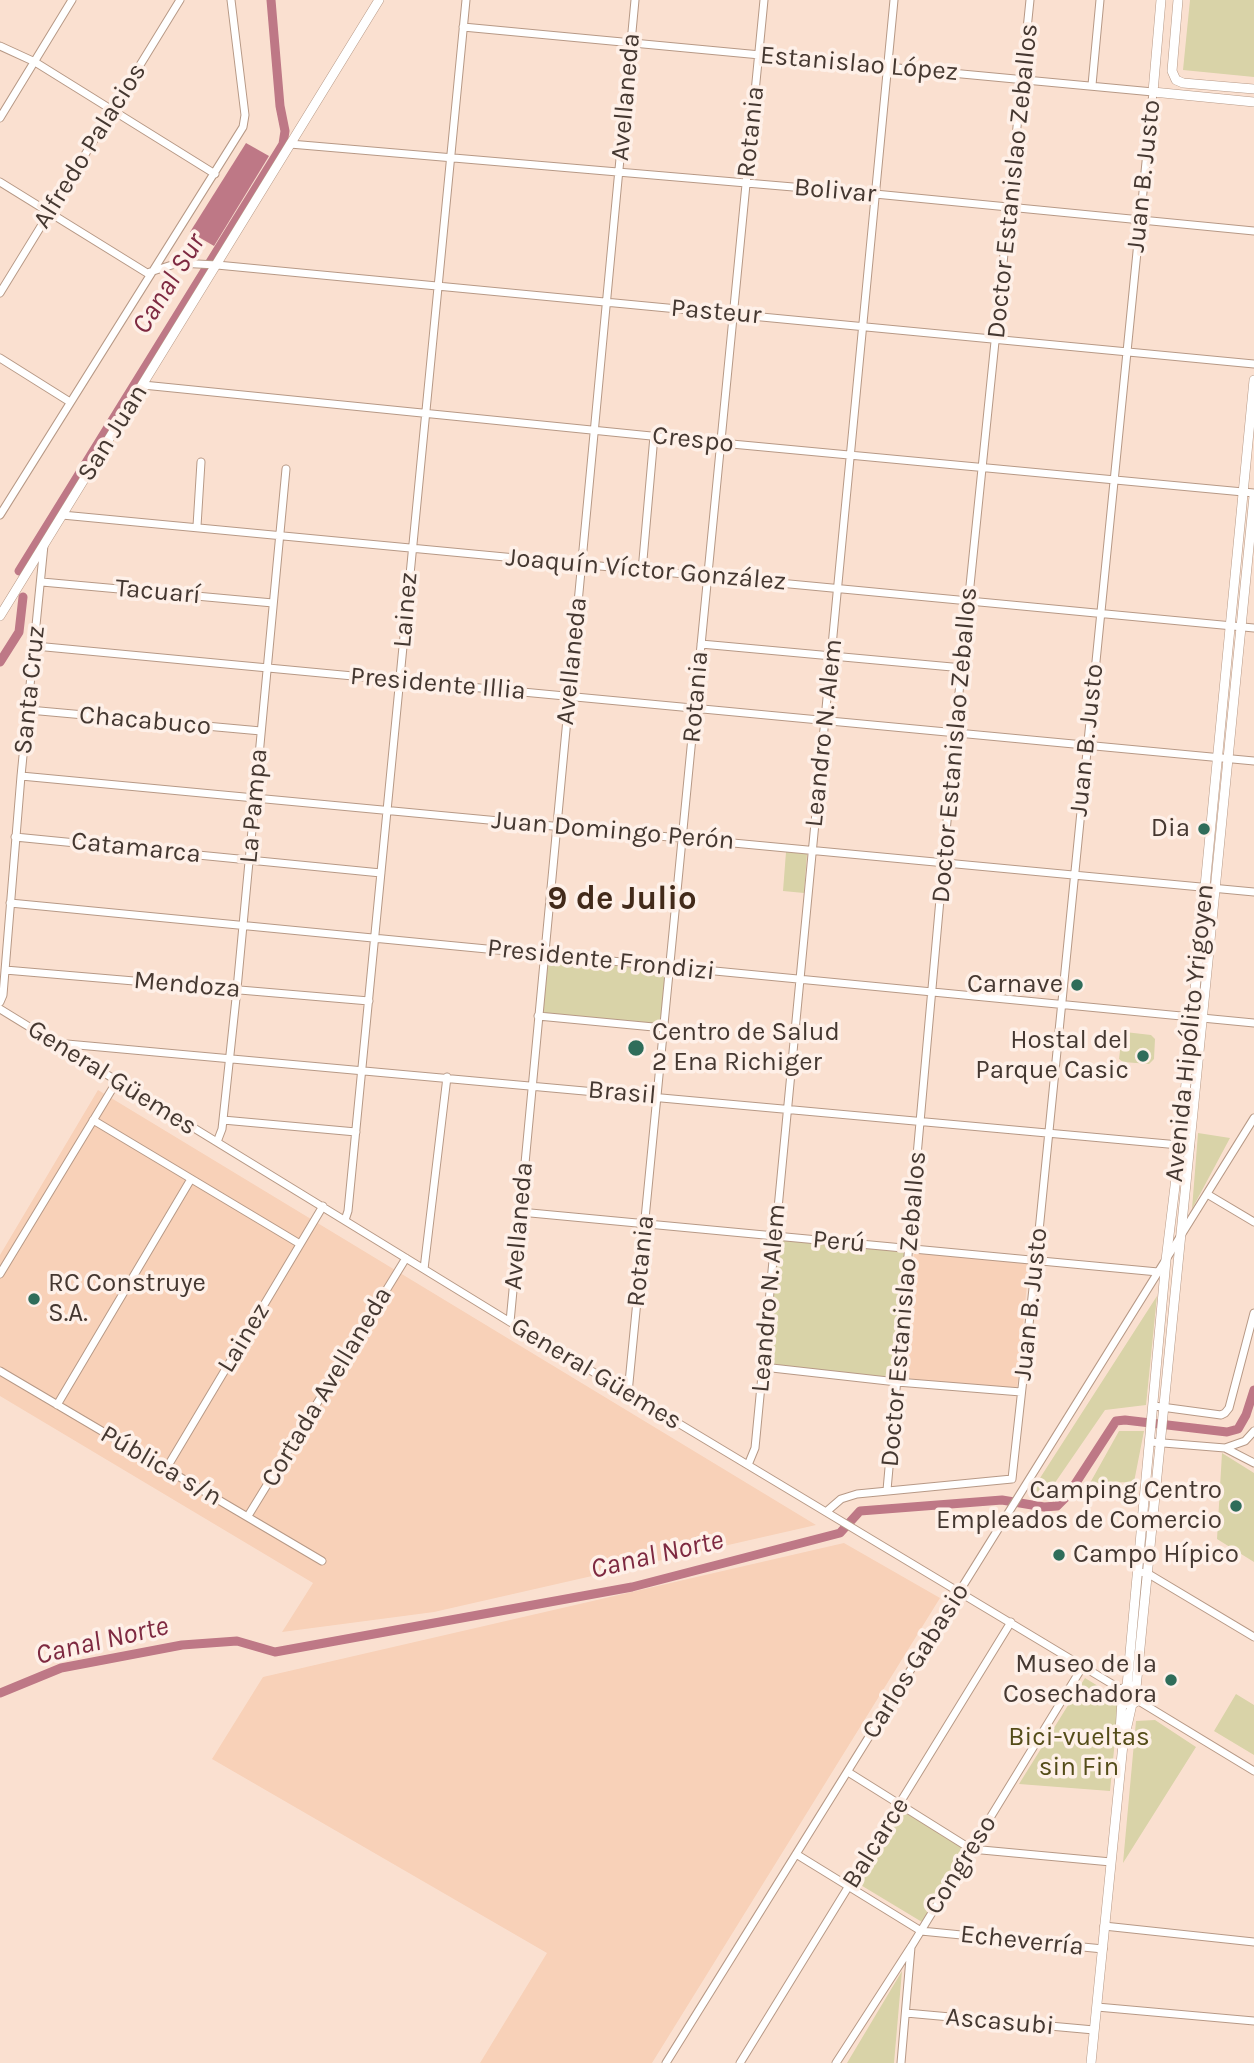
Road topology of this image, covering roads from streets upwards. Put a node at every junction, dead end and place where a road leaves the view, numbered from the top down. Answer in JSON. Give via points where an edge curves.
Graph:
{"nodes":[{"id":1,"x":72,"y":0,"type":"edge"},
{"id":2,"x":180,"y":0,"type":"edge"},
{"id":3,"x":231,"y":0,"type":"edge"},
{"id":4,"x":379,"y":0,"type":"edge"},
{"id":5,"x":466,"y":0,"type":"edge"},
{"id":6,"x":635,"y":0,"type":"edge"},
{"id":7,"x":764,"y":0,"type":"edge"},
{"id":8,"x":894,"y":0,"type":"edge"},
{"id":9,"x":1030,"y":0,"type":"edge"},
{"id":10,"x":1100,"y":0,"type":"edge"},
{"id":11,"x":1161,"y":0,"type":"edge"},
{"id":12,"x":1178,"y":0,"type":"edge"},
{"id":13,"x":464,"y":27,"type":"junction"},
{"id":14,"x":631,"y":42,"type":"junction"},
{"id":15,"x":0,"y":46,"type":"edge"},
{"id":16,"x":758,"y":54,"type":"junction"},
{"id":17,"x":35,"y":62,"type":"junction"},
{"id":18,"x":888,"y":66,"type":"junction"},
{"id":19,"x":1023,"y":79,"type":"junction"},
{"id":20,"x":1092,"y":85,"type":"junction"},
{"id":21,"x":1254,"y":89,"type":"edge"},
{"id":22,"x":1153,"y":92,"type":"junction"},
{"id":23,"x":1254,"y":102,"type":"edge"},
{"id":24,"x":113,"y":110,"type":"junction"},
{"id":25,"x":0,"y":118,"type":"edge"},
{"id":26,"x":290,"y":144,"type":"junction"},
{"id":27,"x":451,"y":156,"type":"junction"},
{"id":28,"x":620,"y":171,"type":"junction"},
{"id":29,"x":215,"y":174,"type":"junction"},
{"id":30,"x":0,"y":182,"type":"edge"},
{"id":31,"x":746,"y":183,"type":"junction"},
{"id":32,"x":875,"y":194,"type":"junction"},
{"id":33,"x":1010,"y":209,"type":"junction"},
{"id":34,"x":49,"y":212,"type":"junction"},
{"id":35,"x":1140,"y":219,"type":"junction"},
{"id":36,"x":1254,"y":231,"type":"edge"},
{"id":37,"x":169,"y":247,"type":"junction"},
{"id":38,"x":181,"y":263,"type":"junction"},
{"id":39,"x":218,"y":265,"type":"junction"},
{"id":40,"x":152,"y":273,"type":"junction"},
{"id":41,"x":438,"y":286,"type":"junction"},
{"id":42,"x":0,"y":293,"type":"edge"},
{"id":43,"x":606,"y":302,"type":"junction"},
{"id":44,"x":733,"y":314,"type":"junction"},
{"id":45,"x":863,"y":326,"type":"junction"},
{"id":46,"x":997,"y":339,"type":"junction"},
{"id":47,"x":1126,"y":351,"type":"junction"},
{"id":48,"x":0,"y":358,"type":"edge"},
{"id":49,"x":1254,"y":364,"type":"edge"},
{"id":50,"x":1254,"y":380,"type":"edge"},
{"id":51,"x":144,"y":384,"type":"junction"},
{"id":52,"x":71,"y":402,"type":"junction"},
{"id":53,"x":426,"y":413,"type":"junction"},
{"id":54,"x":594,"y":430,"type":"junction"},
{"id":55,"x":653,"y":436,"type":"junction"},
{"id":56,"x":721,"y":443,"type":"junction"},
{"id":57,"x":850,"y":454,"type":"junction"},
{"id":58,"x":201,"y":462,"type":"dead end"},
{"id":59,"x":983,"y":467,"type":"junction"},
{"id":60,"x":286,"y":469,"type":"dead end"},
{"id":61,"x":1113,"y":481,"type":"junction"},
{"id":62,"x":1243,"y":492,"type":"junction"},
{"id":63,"x":1254,"y":495,"type":"edge"},
{"id":64,"x":0,"y":515,"type":"edge"},
{"id":65,"x":62,"y":515,"type":"junction"},
{"id":66,"x":197,"y":526,"type":"junction"},
{"id":67,"x":279,"y":535,"type":"junction"},
{"id":68,"x":44,"y":545,"type":"junction"},
{"id":69,"x":411,"y":548,"type":"junction"},
{"id":70,"x":582,"y":564,"type":"junction"},
{"id":71,"x":642,"y":570,"type":"junction"},
{"id":72,"x":706,"y":577,"type":"junction"},
{"id":73,"x":42,"y":582,"type":"junction"},
{"id":74,"x":838,"y":589,"type":"junction"},
{"id":75,"x":968,"y":602,"type":"junction"},
{"id":76,"x":273,"y":603,"type":"junction"},
{"id":77,"x":1100,"y":614,"type":"junction"},
{"id":78,"x":0,"y":616,"type":"edge"},
{"id":79,"x":1230,"y":626,"type":"junction"},
{"id":80,"x":1241,"y":627,"type":"junction"},
{"id":81,"x":1254,"y":628,"type":"edge"},
{"id":82,"x":701,"y":644,"type":"junction"},
{"id":83,"x":35,"y":646,"type":"junction"},
{"id":84,"x":831,"y":655,"type":"junction"},
{"id":85,"x":963,"y":667,"type":"junction"},
{"id":86,"x":267,"y":668,"type":"junction"},
{"id":87,"x":400,"y":680,"type":"junction"},
{"id":88,"x":569,"y":696,"type":"junction"},
{"id":89,"x":695,"y":708,"type":"junction"},
{"id":90,"x":29,"y":710,"type":"junction"},
{"id":91,"x":825,"y":720,"type":"junction"},
{"id":92,"x":261,"y":731,"type":"junction"},
{"id":93,"x":955,"y":732,"type":"junction"},
{"id":94,"x":1086,"y":745,"type":"junction"},
{"id":95,"x":1217,"y":757,"type":"junction"},
{"id":96,"x":1228,"y":758,"type":"junction"},
{"id":97,"x":1254,"y":761,"type":"edge"},
{"id":98,"x":21,"y":776,"type":"junction"},
{"id":99,"x":255,"y":798,"type":"junction"},
{"id":100,"x":387,"y":810,"type":"junction"},
{"id":101,"x":557,"y":826,"type":"junction"},
{"id":102,"x":15,"y":837,"type":"junction"},
{"id":103,"x":682,"y":838,"type":"junction"},
{"id":104,"x":812,"y":850,"type":"junction"},
{"id":105,"x":249,"y":860,"type":"junction"},
{"id":106,"x":943,"y":862,"type":"junction"},
{"id":107,"x":382,"y":873,"type":"junction"},
{"id":108,"x":1074,"y":874,"type":"junction"},
{"id":109,"x":1210,"y":887,"type":"junction"},
{"id":110,"x":1254,"y":892,"type":"edge"},
{"id":111,"x":10,"y":903,"type":"junction"},
{"id":112,"x":243,"y":925,"type":"junction"},
{"id":113,"x":375,"y":938,"type":"junction"},
{"id":114,"x":544,"y":955,"type":"junction"},
{"id":115,"x":670,"y":967,"type":"junction"},
{"id":116,"x":5,"y":970,"type":"junction"},
{"id":117,"x":800,"y":980,"type":"junction"},
{"id":118,"x":237,"y":989,"type":"junction"},
{"id":119,"x":933,"y":993,"type":"junction"},
{"id":120,"x":369,"y":1001,"type":"junction"},
{"id":121,"x":0,"y":1002,"type":"edge"},
{"id":122,"x":1060,"y":1005,"type":"junction"},
{"id":123,"x":0,"y":1009,"type":"edge"},
{"id":124,"x":538,"y":1016,"type":"junction"},
{"id":125,"x":1197,"y":1018,"type":"junction"},
{"id":126,"x":1254,"y":1023,"type":"edge"},
{"id":127,"x":664,"y":1028,"type":"junction"},
{"id":128,"x":55,"y":1043,"type":"junction"},
{"id":129,"x":230,"y":1057,"type":"junction"},
{"id":130,"x":362,"y":1070,"type":"junction"},
{"id":131,"x":447,"y":1077,"type":"junction"},
{"id":132,"x":117,"y":1081,"type":"junction"},
{"id":133,"x":532,"y":1085,"type":"junction"},
{"id":134,"x":657,"y":1097,"type":"junction"},
{"id":135,"x":788,"y":1109,"type":"junction"},
{"id":136,"x":1254,"y":1118,"type":"edge"},
{"id":137,"x":93,"y":1119,"type":"junction"},
{"id":138,"x":223,"y":1120,"type":"junction"},
{"id":139,"x":921,"y":1121,"type":"junction"},
{"id":140,"x":356,"y":1132,"type":"junction"},
{"id":141,"x":1049,"y":1133,"type":"junction"},
{"id":142,"x":217,"y":1142,"type":"junction"},
{"id":143,"x":1185,"y":1145,"type":"junction"},
{"id":144,"x":191,"y":1179,"type":"junction"},
{"id":145,"x":1207,"y":1194,"type":"junction"},
{"id":146,"x":323,"y":1206,"type":"junction"},
{"id":147,"x":520,"y":1212,"type":"junction"},
{"id":148,"x":345,"y":1220,"type":"junction"},
{"id":149,"x":1254,"y":1222,"type":"edge"},
{"id":150,"x":645,"y":1224,"type":"junction"},
{"id":151,"x":775,"y":1236,"type":"junction"},
{"id":152,"x":1180,"y":1237,"type":"junction"},
{"id":153,"x":300,"y":1244,"type":"junction"},
{"id":154,"x":909,"y":1249,"type":"junction"},
{"id":155,"x":405,"y":1258,"type":"junction"},
{"id":156,"x":1166,"y":1260,"type":"junction"},
{"id":157,"x":1037,"y":1261,"type":"junction"},
{"id":158,"x":425,"y":1269,"type":"junction"},
{"id":159,"x":1158,"y":1272,"type":"junction"},
{"id":160,"x":0,"y":1274,"type":"edge"},
{"id":161,"x":1254,"y":1313,"type":"edge"},
{"id":162,"x":510,"y":1322,"type":"junction"},
{"id":163,"x":763,"y":1367,"type":"junction"},
{"id":164,"x":0,"y":1371,"type":"edge"},
{"id":165,"x":897,"y":1382,"type":"junction"},
{"id":166,"x":1021,"y":1392,"type":"junction"},
{"id":167,"x":628,"y":1393,"type":"junction"},
{"id":168,"x":57,"y":1405,"type":"junction"},
{"id":169,"x":1159,"y":1411,"type":"junction"},
{"id":170,"x":1254,"y":1431,"type":"edge"},
{"id":171,"x":1156,"y":1438,"type":"junction"},
{"id":172,"x":1225,"y":1448,"type":"junction"},
{"id":173,"x":1254,"y":1462,"type":"edge"},
{"id":174,"x":748,"y":1465,"type":"junction"},
{"id":175,"x":166,"y":1469,"type":"junction"},
{"id":176,"x":1012,"y":1479,"type":"junction"},
{"id":177,"x":1022,"y":1488,"type":"junction"},
{"id":178,"x":887,"y":1490,"type":"junction"},
{"id":179,"x":826,"y":1512,"type":"junction"},
{"id":180,"x":248,"y":1516,"type":"junction"},
{"id":181,"x":322,"y":1561,"type":"dead end"},
{"id":182,"x":1143,"y":1572,"type":"junction"},
{"id":183,"x":959,"y":1592,"type":"junction"},
{"id":184,"x":1011,"y":1622,"type":"junction"},
{"id":185,"x":1254,"y":1637,"type":"edge"},
{"id":186,"x":1083,"y":1666,"type":"junction"},
{"id":187,"x":1129,"y":1688,"type":"junction"},
{"id":188,"x":1131,"y":1702,"type":"junction"},
{"id":189,"x":1254,"y":1771,"type":"edge"},
{"id":190,"x":848,"y":1772,"type":"junction"},
{"id":191,"x":900,"y":1805,"type":"junction"},
{"id":192,"x":971,"y":1849,"type":"junction"},
{"id":193,"x":796,"y":1854,"type":"junction"},
{"id":194,"x":1111,"y":1862,"type":"junction"},
{"id":195,"x":849,"y":1887,"type":"junction"},
{"id":196,"x":1104,"y":1926,"type":"junction"},
{"id":197,"x":921,"y":1931,"type":"junction"},
{"id":198,"x":1254,"y":1942,"type":"edge"},
{"id":199,"x":911,"y":1947,"type":"junction"},
{"id":200,"x":1103,"y":1949,"type":"junction"},
{"id":201,"x":1097,"y":2007,"type":"junction"},
{"id":202,"x":906,"y":2014,"type":"junction"},
{"id":203,"x":1254,"y":2021,"type":"edge"},
{"id":204,"x":1094,"y":2030,"type":"junction"},
{"id":205,"x":666,"y":2063,"type":"edge"},
{"id":206,"x":740,"y":2063,"type":"edge"},
{"id":207,"x":836,"y":2063,"type":"edge"},
{"id":208,"x":901,"y":2063,"type":"edge"},
{"id":209,"x":1091,"y":2063,"type":"edge"}],
"edges":[{"from":1,"to":17,"type":"street"},
{"from":2,"to":24,"type":"street","name":"Alfredo Palacios"},
{"from":3,"to":29,"type":"street","via":[[245,121]]},
{"from":4,"to":26,"type":"street","name":"San Juan"},
{"from":5,"to":13,"type":"street","name":"Lainez"},
{"from":6,"to":14,"type":"street","name":"Avellaneda"},
{"from":7,"to":16,"type":"street","name":"Rotania"},
{"from":8,"to":18,"type":"street","name":"Leandro N. Alem"},
{"from":9,"to":19,"type":"street","name":"Doctor Estanislao Zeballos"},
{"from":10,"to":20,"type":"street"},
{"from":11,"to":22,"type":"street","name":"Juan B. Justo"},
{"from":12,"to":21,"type":"street","name":"Juan B. Justo","via":[[1172,71],[1177,80]]},
{"from":13,"to":14,"type":"street","name":"Estanislao López"},
{"from":13,"to":27,"type":"street","name":"Lainez"},
{"from":14,"to":16,"type":"street","name":"Estanislao López"},
{"from":14,"to":28,"type":"street","name":"Avellaneda"},
{"from":15,"to":17,"type":"street"},
{"from":16,"to":18,"type":"street","name":"Estanislao López"},
{"from":16,"to":31,"type":"street","name":"Rotania"},
{"from":17,"to":24,"type":"street"},
{"from":17,"to":25,"type":"street"},
{"from":18,"to":19,"type":"street","name":"Estanislao López"},
{"from":18,"to":32,"type":"street","name":"Leandro N. Alem"},
{"from":19,"to":20,"type":"street","name":"Estanislao López"},
{"from":19,"to":33,"type":"street","name":"Doctor Estanislao Zeballos"},
{"from":20,"to":22,"type":"street","name":"Estanislao López"},
{"from":22,"to":23,"type":"street","name":"Estanislao López"},
{"from":22,"to":35,"type":"street","name":"Juan B. Justo"},
{"from":24,"to":29,"type":"street"},
{"from":24,"to":34,"type":"street","name":"Alfredo Palacios"},
{"from":26,"to":27,"type":"street","name":"Bolivar"},
{"from":26,"to":39,"type":"street","name":"San Juan"},
{"from":27,"to":28,"type":"street","name":"Bolivar"},
{"from":27,"to":41,"type":"street","name":"Lainez"},
{"from":28,"to":31,"type":"street","name":"Bolivar"},
{"from":28,"to":43,"type":"street","name":"Avellaneda"},
{"from":29,"to":37,"type":"street"},
{"from":30,"to":34,"type":"street"},
{"from":31,"to":32,"type":"street","name":"Bolivar"},
{"from":31,"to":44,"type":"street","name":"Rotania"},
{"from":32,"to":33,"type":"street","name":"Bolivar"},
{"from":32,"to":45,"type":"street","name":"Leandro N. Alem"},
{"from":33,"to":35,"type":"street","name":"Bolivar"},
{"from":33,"to":46,"type":"street","name":"Doctor Estanislao Zeballos"},
{"from":34,"to":40,"type":"street"},
{"from":34,"to":42,"type":"street","name":"Alfredo Palacios"},
{"from":35,"to":36,"type":"street","name":"Bolivar"},
{"from":35,"to":47,"type":"street","name":"Juan B. Justo"},
{"from":37,"to":38,"type":"street","via":[[172,258]]},
{"from":37,"to":40,"type":"street"},
{"from":38,"to":39,"type":"street","name":"Pasteur"},
{"from":38,"to":40,"type":"street","name":"Pasteur"},
{"from":39,"to":41,"type":"street","name":"Pasteur"},
{"from":39,"to":51,"type":"street","name":"San Juan"},
{"from":40,"to":52,"type":"street"},
{"from":41,"to":43,"type":"street","name":"Pasteur"},
{"from":41,"to":53,"type":"street","name":"Lainez"},
{"from":43,"to":44,"type":"street","name":"Pasteur"},
{"from":43,"to":54,"type":"street","name":"Avellaneda"},
{"from":44,"to":45,"type":"street","name":"Pasteur"},
{"from":44,"to":56,"type":"street","name":"Rotania"},
{"from":45,"to":46,"type":"street","name":"Pasteur"},
{"from":45,"to":57,"type":"street","name":"Leandro N. Alem"},
{"from":46,"to":47,"type":"street","name":"Pasteur"},
{"from":46,"to":59,"type":"street","name":"Doctor Estanislao Zeballos"},
{"from":47,"to":49,"type":"street","name":"Pasteur"},
{"from":47,"to":61,"type":"street","name":"Juan B. Justo"},
{"from":48,"to":52,"type":"street"},
{"from":50,"to":62,"type":"street","name":"Avenida Hipólito Yrigoyen"},
{"from":51,"to":53,"type":"street","name":"Crespo"},
{"from":51,"to":65,"type":"street","name":"San Juan"},
{"from":52,"to":64,"type":"street"},
{"from":53,"to":54,"type":"street","name":"Crespo"},
{"from":53,"to":69,"type":"street","name":"Lainez"},
{"from":54,"to":55,"type":"street","name":"Crespo"},
{"from":54,"to":70,"type":"street","name":"Avellaneda"},
{"from":55,"to":56,"type":"street","name":"Crespo"},
{"from":55,"to":71,"type":"street"},
{"from":56,"to":57,"type":"street","name":"Crespo"},
{"from":56,"to":72,"type":"street","name":"Rotania"},
{"from":57,"to":59,"type":"street","name":"Crespo"},
{"from":57,"to":74,"type":"street","name":"Leandro N. Alem"},
{"from":58,"to":66,"type":"street"},
{"from":59,"to":61,"type":"street","name":"Crespo"},
{"from":59,"to":75,"type":"street","name":"Doctor Estanislao Zeballos"},
{"from":60,"to":67,"type":"street","name":"La Pampa"},
{"from":61,"to":62,"type":"street","name":"Crespo"},
{"from":61,"to":77,"type":"street","name":"Juan B. Justo"},
{"from":62,"to":63,"type":"street","name":"Crespo"},
{"from":62,"to":79,"type":"street","name":"Avenida Hipólito Yrigoyen"},
{"from":63,"to":80,"type":"street","name":"Avenida Hipólito Yrigoyen"},
{"from":65,"to":66,"type":"street","name":"Joaquín Víctor González"},
{"from":65,"to":68,"type":"street","name":"San Juan"},
{"from":66,"to":67,"type":"street","name":"Joaquín Víctor González"},
{"from":67,"to":69,"type":"street","name":"Joaquín Víctor González"},
{"from":67,"to":76,"type":"street","name":"La Pampa"},
{"from":68,"to":73,"type":"street","name":"Santa Cruz"},
{"from":68,"to":78,"type":"street","name":"San Juan"},
{"from":69,"to":70,"type":"street","name":"Joaquín Víctor González"},
{"from":69,"to":87,"type":"street","name":"Lainez"},
{"from":70,"to":71,"type":"street","name":"Joaquín Víctor González"},
{"from":70,"to":88,"type":"street","name":"Avellaneda"},
{"from":71,"to":72,"type":"street","name":"Joaquín Víctor González"},
{"from":72,"to":74,"type":"street","name":"Joaquín Víctor González"},
{"from":72,"to":82,"type":"street","name":"Rotania"},
{"from":73,"to":76,"type":"street","name":"Tacuarí"},
{"from":73,"to":83,"type":"street","name":"Santa Cruz"},
{"from":74,"to":75,"type":"street","name":"Joaquín Víctor González"},
{"from":74,"to":84,"type":"street","name":"Leandro N. Alem"},
{"from":75,"to":77,"type":"street","name":"Joaquín Víctor González"},
{"from":75,"to":85,"type":"street","name":"Doctor Estanislao Zeballos"},
{"from":76,"to":86,"type":"street","name":"La Pampa"},
{"from":77,"to":79,"type":"street","name":"Joaquín Víctor González"},
{"from":77,"to":94,"type":"street","name":"Juan B. Justo"},
{"from":79,"to":80,"type":"street","name":"Joaquín Víctor González"},
{"from":79,"to":95,"type":"street","name":"Avenida Hipólito Yrigoyen"},
{"from":80,"to":81,"type":"street","name":"Joaquín Víctor González"},
{"from":80,"to":96,"type":"street","name":"Avenida Hipólito Yrigoyen"},
{"from":82,"to":84,"type":"street"},
{"from":82,"to":89,"type":"street","name":"Rotania"},
{"from":83,"to":86,"type":"street","name":"Presidente Illia"},
{"from":83,"to":90,"type":"street","name":"Santa Cruz"},
{"from":84,"to":85,"type":"street"},
{"from":84,"to":91,"type":"street","name":"Leandro N. Alem"},
{"from":85,"to":93,"type":"street","name":"Doctor Estanislao Zeballos"},
{"from":86,"to":87,"type":"street","name":"Presidente Illia"},
{"from":86,"to":92,"type":"street","name":"La Pampa"},
{"from":87,"to":88,"type":"street","name":"Presidente Illia"},
{"from":87,"to":100,"type":"street","name":"Lainez"},
{"from":88,"to":89,"type":"street","name":"Presidente Illia"},
{"from":88,"to":101,"type":"street","name":"Avellaneda"},
{"from":89,"to":91,"type":"street","name":"Presidente Illia"},
{"from":89,"to":103,"type":"street","name":"Rotania"},
{"from":90,"to":92,"type":"street","name":"Chacabuco"},
{"from":90,"to":98,"type":"street","name":"Santa Cruz"},
{"from":91,"to":93,"type":"street","name":"Presidente Illia"},
{"from":91,"to":104,"type":"street","name":"Leandro N. Alem"},
{"from":92,"to":99,"type":"street","name":"La Pampa"},
{"from":93,"to":94,"type":"street","name":"Presidente Illia"},
{"from":93,"to":106,"type":"street","name":"Doctor Estanislao Zeballos"},
{"from":94,"to":95,"type":"street","name":"Presidente Illia"},
{"from":94,"to":108,"type":"street","name":"Juan B. Justo"},
{"from":95,"to":96,"type":"street","name":"Presidente Illia"},
{"from":95,"to":109,"type":"street","name":"Avenida Hipólito Yrigoyen"},
{"from":96,"to":97,"type":"street","name":"Presidente Illia"},
{"from":96,"to":109,"type":"street","name":"Avenida Hipólito Yrigoyen"},
{"from":98,"to":99,"type":"street","name":"Juan Domingo Perón"},
{"from":98,"to":102,"type":"street","name":"Santa Cruz"},
{"from":99,"to":100,"type":"street","name":"Juan Domingo Perón"},
{"from":99,"to":105,"type":"street","name":"La Pampa"},
{"from":100,"to":101,"type":"street","name":"Juan Domingo Perón"},
{"from":100,"to":107,"type":"street","name":"Lainez"},
{"from":101,"to":103,"type":"street","name":"Juan Domingo Perón"},
{"from":101,"to":114,"type":"street","name":"Avellaneda"},
{"from":102,"to":105,"type":"street","name":"Catamarca"},
{"from":102,"to":111,"type":"street","name":"Santa Cruz"},
{"from":103,"to":104,"type":"street","name":"Juan Domingo Perón"},
{"from":103,"to":115,"type":"street","name":"Rotania"},
{"from":104,"to":106,"type":"street","name":"Juan Domingo Perón"},
{"from":104,"to":117,"type":"street","name":"Leandro N. Alem"},
{"from":105,"to":107,"type":"street","name":"Catamarca"},
{"from":105,"to":112,"type":"street","name":"La Pampa"},
{"from":106,"to":108,"type":"street","name":"Juan Domingo Perón"},
{"from":106,"to":119,"type":"street","name":"Doctor Estanislao Zeballos"},
{"from":107,"to":113,"type":"street","name":"Lainez"},
{"from":108,"to":109,"type":"street","name":"Juan Domingo Perón"},
{"from":108,"to":122,"type":"street","name":"Juan B. Justo"},
{"from":109,"to":110,"type":"street","name":"Juan Domingo Perón"},
{"from":109,"to":125,"type":"street","name":"Avenida Hipólito Yrigoyen"},
{"from":111,"to":112,"type":"street","name":"Presidente Frondizi"},
{"from":111,"to":116,"type":"street","name":"Santa Cruz"},
{"from":112,"to":113,"type":"street","name":"Presidente Frondizi"},
{"from":112,"to":118,"type":"street","name":"La Pampa"},
{"from":113,"to":114,"type":"street","name":"Presidente Frondizi"},
{"from":113,"to":120,"type":"street","name":"Lainez"},
{"from":114,"to":115,"type":"street","name":"Presidente Frondizi"},
{"from":114,"to":124,"type":"street","name":"Avellaneda"},
{"from":115,"to":117,"type":"street","name":"Presidente Frondizi"},
{"from":115,"to":127,"type":"street","name":"Rotania"},
{"from":116,"to":118,"type":"street","name":"Mendoza"},
{"from":116,"to":121,"type":"street","name":"Santa Cruz"},
{"from":117,"to":119,"type":"street","name":"Presidente Frondizi"},
{"from":117,"to":135,"type":"street","name":"Leandro N. Alem"},
{"from":118,"to":120,"type":"street","name":"Mendoza"},
{"from":118,"to":129,"type":"street","name":"La Pampa"},
{"from":119,"to":122,"type":"street","name":"Presidente Frondizi"},
{"from":119,"to":139,"type":"street","name":"Doctor Estanislao Zeballos"},
{"from":120,"to":130,"type":"street","name":"Lainez"},
{"from":122,"to":125,"type":"street","name":"Presidente Frondizi"},
{"from":122,"to":141,"type":"street","name":"Juan B. Justo"},
{"from":123,"to":128,"type":"street","name":"General Güemes"},
{"from":124,"to":127,"type":"street"},
{"from":124,"to":133,"type":"street","name":"Avellaneda"},
{"from":125,"to":126,"type":"street","name":"Presidente Frondizi"},
{"from":125,"to":143,"type":"street","name":"Avenida Hipólito Yrigoyen"},
{"from":127,"to":134,"type":"street","name":"Rotania"},
{"from":128,"to":129,"type":"street","name":"Brasil"},
{"from":128,"to":132,"type":"street","name":"General Güemes"},
{"from":129,"to":130,"type":"street","name":"Brasil"},
{"from":129,"to":138,"type":"street","name":"La Pampa"},
{"from":130,"to":131,"type":"street","name":"Brasil"},
{"from":130,"to":140,"type":"street","name":"Lainez"},
{"from":131,"to":133,"type":"street","name":"Brasil"},
{"from":131,"to":158,"type":"street","name":"Cortada Avellaneda"},
{"from":132,"to":137,"type":"street"},
{"from":132,"to":142,"type":"street","name":"General Güemes"},
{"from":133,"to":134,"type":"street","name":"Brasil"},
{"from":133,"to":147,"type":"street","name":"Avellaneda"},
{"from":134,"to":135,"type":"street","name":"Brasil"},
{"from":134,"to":150,"type":"street","name":"Rotania"},
{"from":135,"to":139,"type":"street","name":"Brasil"},
{"from":135,"to":151,"type":"street","name":"Leandro N. Alem"},
{"from":136,"to":145,"type":"street","name":"Carlos Gabasio"},
{"from":137,"to":144,"type":"street"},
{"from":137,"to":160,"type":"street"},
{"from":138,"to":140,"type":"street"},
{"from":138,"to":142,"type":"street","name":"La Pampa"},
{"from":139,"to":141,"type":"street","name":"Brasil"},
{"from":139,"to":154,"type":"street","name":"Doctor Estanislao Zeballos"},
{"from":140,"to":148,"type":"street","name":"Lainez"},
{"from":141,"to":143,"type":"street","name":"Brasil"},
{"from":141,"to":157,"type":"street","name":"Juan B. Justo"},
{"from":142,"to":146,"type":"street","name":"General Güemes"},
{"from":143,"to":152,"type":"street","name":"Avenida Hipólito Yrigoyen"},
{"from":143,"to":156,"type":"street","name":"Avenida Hipólito Yrigoyen"},
{"from":144,"to":153,"type":"street"},
{"from":144,"to":168,"type":"street"},
{"from":145,"to":149,"type":"street"},
{"from":145,"to":152,"type":"street","name":"Carlos Gabasio"},
{"from":146,"to":148,"type":"street","name":"General Güemes"},
{"from":146,"to":153,"type":"street","name":"Lainez"},
{"from":147,"to":150,"type":"street","name":"Perú"},
{"from":147,"to":162,"type":"street","name":"Avellaneda"},
{"from":148,"to":155,"type":"street","name":"General Güemes"},
{"from":150,"to":151,"type":"street","name":"Perú"},
{"from":150,"to":167,"type":"street","name":"Rotania"},
{"from":151,"to":154,"type":"street","name":"Perú"},
{"from":151,"to":163,"type":"street","name":"Leandro N. Alem"},
{"from":152,"to":156,"type":"street","name":"Carlos Gabasio"},
{"from":152,"to":169,"type":"street","name":"Avenida Hipólito Yrigoyen"},
{"from":153,"to":175,"type":"street","name":"Lainez"},
{"from":154,"to":157,"type":"street","name":"Perú"},
{"from":154,"to":165,"type":"street","name":"Doctor Estanislao Zeballos"},
{"from":155,"to":158,"type":"street","name":"General Güemes"},
{"from":155,"to":180,"type":"street","name":"Cortada Avellaneda"},
{"from":156,"to":159,"type":"street","name":"Carlos Gabasio"},
{"from":156,"to":169,"type":"street","name":"Avenida Hipólito Yrigoyen"},
{"from":157,"to":159,"type":"street","name":"Perú"},
{"from":157,"to":166,"type":"street","name":"Juan B. Justo"},
{"from":158,"to":162,"type":"street","name":"General Güemes"},
{"from":159,"to":177,"type":"street","name":"Carlos Gabasio"},
{"from":161,"to":169,"type":"street","via":[[1225,1413]]},
{"from":162,"to":167,"type":"street","name":"General Güemes"},
{"from":163,"to":165,"type":"street"},
{"from":163,"to":174,"type":"street","name":"Leandro N. Alem","via":[[755,1448]]},
{"from":164,"to":168,"type":"street","name":"Pública s/n"},
{"from":165,"to":166,"type":"street"},
{"from":165,"to":178,"type":"street","name":"Doctor Estanislao Zeballos"},
{"from":166,"to":176,"type":"street","name":"Juan B. Justo"},
{"from":167,"to":174,"type":"street","name":"General Güemes"},
{"from":168,"to":175,"type":"street","name":"Pública s/n"},
{"from":169,"to":171,"type":"street","name":"Avenida Hipólito Yrigoyen"},
{"from":170,"to":172,"type":"street","via":[[1245,1441]]},
{"from":171,"to":172,"type":"street"},
{"from":171,"to":182,"type":"street","name":"Avenida Hipólito Yrigoyen"},
{"from":172,"to":173,"type":"street"},
{"from":174,"to":179,"type":"street","name":"General Güemes"},
{"from":175,"to":180,"type":"street","name":"Pública s/n"},
{"from":176,"to":177,"type":"street"},
{"from":176,"to":178,"type":"street"},
{"from":177,"to":183,"type":"street","name":"Carlos Gabasio"},
{"from":178,"to":179,"type":"street","via":[[841,1499]]},
{"from":179,"to":183,"type":"street","name":"General Güemes"},
{"from":180,"to":181,"type":"street","name":"Pública s/n"},
{"from":182,"to":185,"type":"street"},
{"from":182,"to":187,"type":"street","name":"Avenida Hipólito Yrigoyen"},
{"from":183,"to":184,"type":"street","name":"General Güemes"},
{"from":183,"to":190,"type":"street","name":"Carlos Gabasio"},
{"from":184,"to":186,"type":"street","name":"General Güemes"},
{"from":184,"to":191,"type":"street","name":"Balcarce"},
{"from":186,"to":187,"type":"street","name":"General Güemes"},
{"from":186,"to":192,"type":"street","name":"Congreso"},
{"from":187,"to":188,"type":"street","name":"Avenida Hipólito Yrigoyen"},
{"from":187,"to":188,"type":"street","name":"Avenida Hipólito Yrigoyen","via":[[1139,1695]]},
{"from":188,"to":189,"type":"street"},
{"from":188,"to":194,"type":"street","name":"Avenida Hipólito Yrigoyen","via":[[1120,1732],[1123,1744]]},
{"from":190,"to":191,"type":"street"},
{"from":190,"to":193,"type":"street","name":"Carlos Gabasio"},
{"from":191,"to":192,"type":"street"},
{"from":191,"to":195,"type":"street","name":"Balcarce"},
{"from":192,"to":194,"type":"street"},
{"from":192,"to":197,"type":"street","name":"Congreso"},
{"from":193,"to":195,"type":"street","name":"Echeverría"},
{"from":193,"to":205,"type":"street","name":"Carlos Gabasio"},
{"from":194,"to":196,"type":"street","name":"Avenida Hipólito Yrigoyen"},
{"from":195,"to":197,"type":"street","name":"Echeverría"},
{"from":195,"to":206,"type":"street","name":"Balcarce"},
{"from":196,"to":198,"type":"street"},
{"from":196,"to":200,"type":"street","name":"Avenida Hipólito Yrigoyen"},
{"from":197,"to":199,"type":"street","name":"Congreso"},
{"from":197,"to":200,"type":"street","name":"Echeverría"},
{"from":199,"to":202,"type":"street"},
{"from":199,"to":207,"type":"street","name":"Congreso"},
{"from":200,"to":201,"type":"street","name":"Avenida Hipólito Yrigoyen"},
{"from":201,"to":203,"type":"street"},
{"from":201,"to":204,"type":"street","name":"Avenida Hipólito Yrigoyen"},
{"from":202,"to":204,"type":"street","name":"Ascasubi"},
{"from":202,"to":208,"type":"street"},
{"from":204,"to":209,"type":"street","name":"Avenida Hipólito Yrigoyen"}]}
